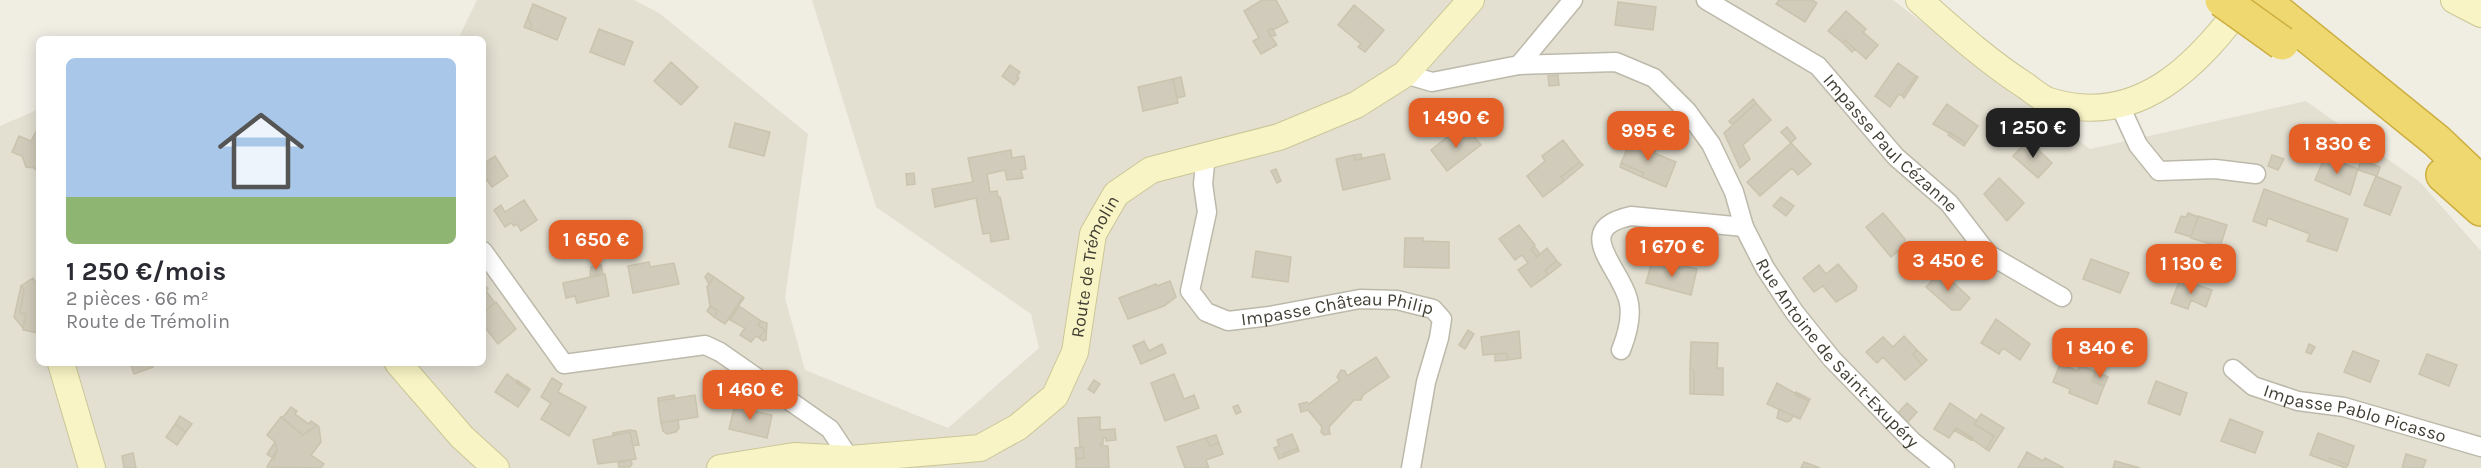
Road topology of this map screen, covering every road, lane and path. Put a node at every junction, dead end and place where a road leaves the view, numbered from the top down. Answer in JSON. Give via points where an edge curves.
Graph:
{"nodes":[{"id":1,"x":1471,"y":0,"type":"edge"},
{"id":2,"x":1573,"y":0,"type":"edge"},
{"id":3,"x":1706,"y":0,"type":"edge"},
{"id":4,"x":1918,"y":0,"type":"edge"},
{"id":5,"x":2222,"y":0,"type":"edge"},
{"id":6,"x":2246,"y":0,"type":"edge"},
{"id":7,"x":2263,"y":0,"type":"edge"},
{"id":8,"x":2454,"y":0,"type":"edge"},
{"id":9,"x":2481,"y":14,"type":"edge"},
{"id":10,"x":2288,"y":34,"type":"junction"},
{"id":11,"x":1519,"y":65,"type":"junction"},
{"id":12,"x":1405,"y":74,"type":"junction"},
{"id":13,"x":2120,"y":106,"type":"junction"},
{"id":14,"x":1206,"y":154,"type":"junction"},
{"id":15,"x":2256,"y":174,"type":"dead end"},
{"id":16,"x":2481,"y":183,"type":"edge"},
{"id":17,"x":2481,"y":209,"type":"edge"},
{"id":18,"x":1744,"y":227,"type":"junction"},
{"id":19,"x":486,"y":255,"type":"edge"},
{"id":20,"x":2062,"y":297,"type":"dead end"},
{"id":21,"x":1622,"y":350,"type":"dead end"},
{"id":22,"x":62,"y":366,"type":"edge"},
{"id":23,"x":401,"y":366,"type":"edge"},
{"id":24,"x":2233,"y":369,"type":"dead end"},
{"id":25,"x":2481,"y":447,"type":"edge"},
{"id":26,"x":850,"y":459,"type":"junction"},
{"id":27,"x":92,"y":468,"type":"edge"},
{"id":28,"x":496,"y":468,"type":"edge"},
{"id":29,"x":720,"y":468,"type":"edge"},
{"id":30,"x":1412,"y":468,"type":"edge"},
{"id":31,"x":1945,"y":468,"type":"edge"}],
"edges":[{"from":1,"to":12,"type":"street","name":"Route de Trémolin"},
{"from":2,"to":11,"type":"street"},
{"from":3,"to":20,"type":"street","name":"Impasse Paul Cézanne","via":[[1818,66],[1896,157],[1949,203],[1988,254]]},
{"from":4,"to":13,"type":"street","via":[[1996,68],[2048,100],[2082,107]]},
{"from":5,"to":10,"type":"highway","bridge":true},
{"from":6,"to":13,"type":"street","via":[[2223,32],[2190,65],[2155,91]]},
{"from":7,"to":10,"type":"highway"},
{"from":8,"to":9,"type":"street"},
{"from":10,"to":16,"type":"highway","via":[[2437,141]]},
{"from":10,"to":17,"type":"highway"},
{"from":11,"to":12,"type":"street","name":"Rue Antoine de Saint-Exupéry","via":[[1432,82]]},
{"from":11,"to":18,"type":"street","name":"Rue Antoine de Saint-Exupéry","via":[[1616,62],[1654,78],[1687,111],[1711,144],[1734,192]]},
{"from":12,"to":14,"type":"street","name":"Route de Trémolin","via":[[1356,105],[1279,137]]},
{"from":13,"to":15,"type":"street","via":[[2138,145],[2159,171],[2215,169]]},
{"from":14,"to":26,"type":"street","name":"Route de Trémolin","via":[[1151,170],[1116,194],[1092,234],[1075,352],[1055,396],[1018,427],[980,448]]},
{"from":14,"to":30,"type":"street","name":"Impasse Château Philip","via":[[1203,184],[1207,212],[1190,291],[1206,312],[1228,321],[1360,299],[1397,300],[1433,309],[1442,319],[1426,382]]},
{"from":18,"to":21,"type":"street","via":[[1631,216],[1606,225],[1600,236],[1602,250],[1629,301],[1629,331]]},
{"from":18,"to":31,"type":"street","name":"Rue Antoine de Saint-Exupéry","via":[[1795,313],[1832,358],[1913,442]]},
{"from":19,"to":26,"type":"street","via":[[564,364],[705,345],[830,429]]},
{"from":22,"to":27,"type":"street"},
{"from":23,"to":28,"type":"street","via":[[462,437]]},
{"from":24,"to":25,"type":"street","name":"Impasse Pablo Picasso","via":[[2253,386],[2298,401],[2344,407]]},
{"from":26,"to":29,"type":"street","name":"Route de Trémolin","via":[[794,456]]}]}
